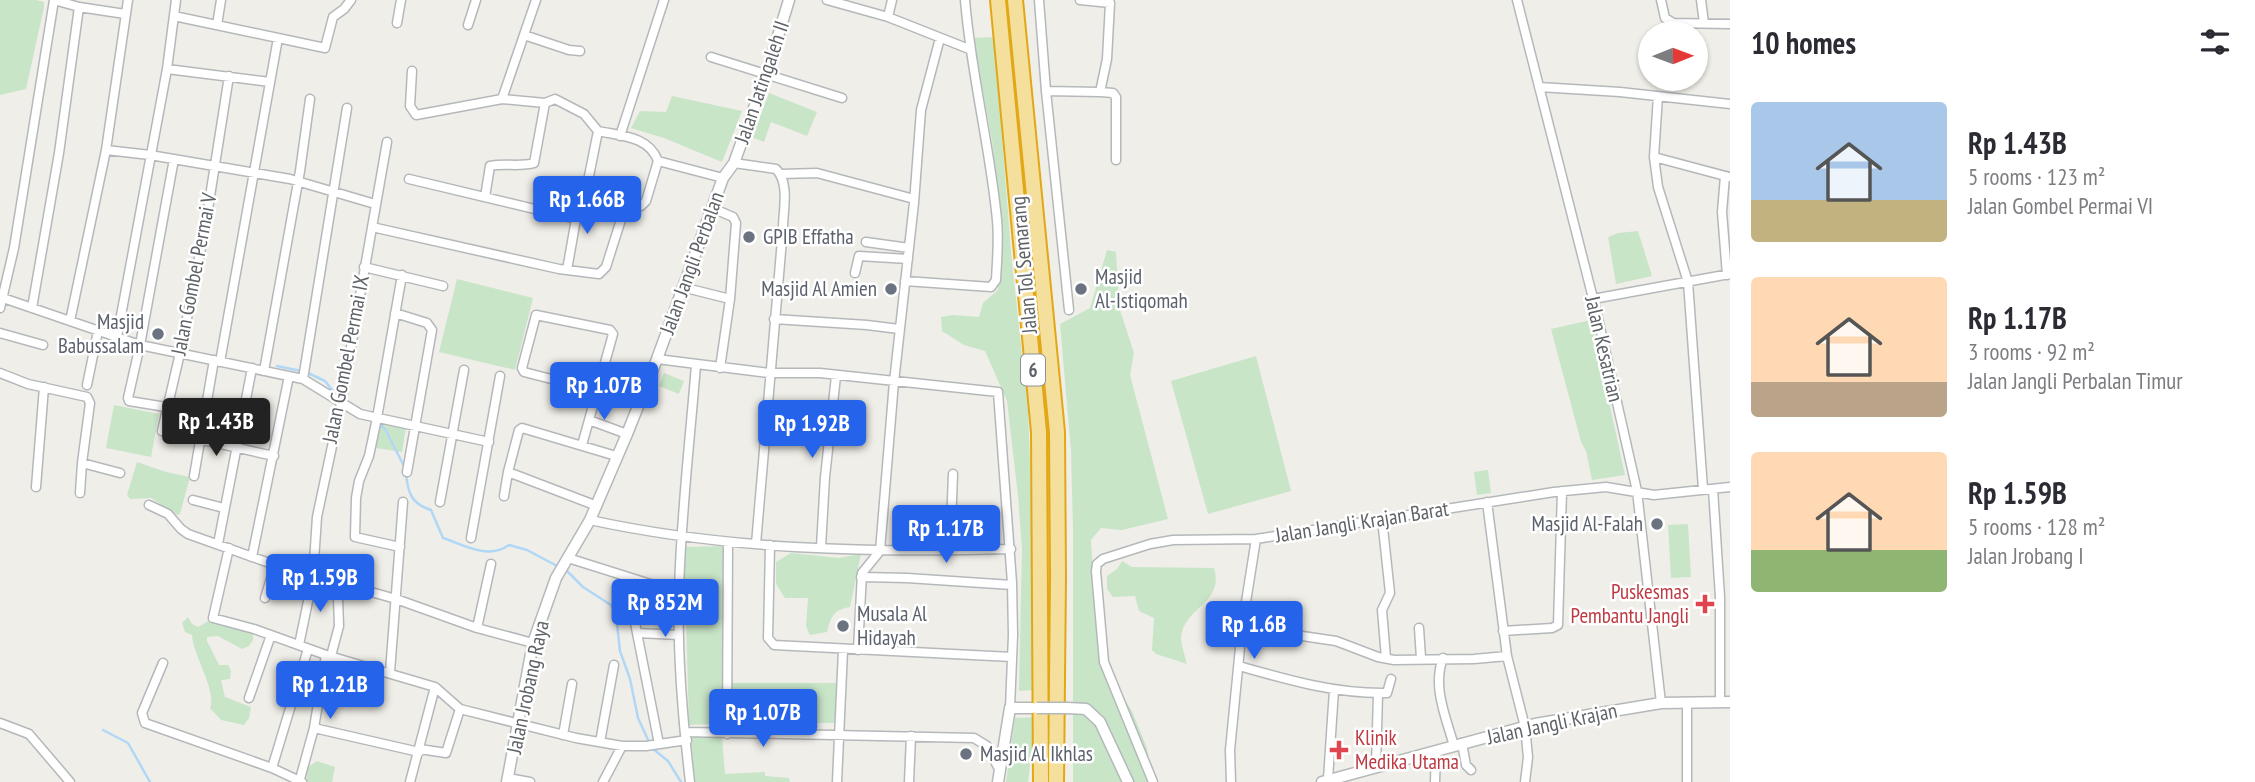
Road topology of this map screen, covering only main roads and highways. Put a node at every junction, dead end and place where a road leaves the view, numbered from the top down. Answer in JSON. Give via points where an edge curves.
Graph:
{"nodes":[{"id":1,"x":998,"y":0,"type":"edge"},
{"id":2,"x":1015,"y":0,"type":"edge"},
{"id":3,"x":1057,"y":689,"type":"junction"},
{"id":4,"x":1039,"y":782,"type":"edge"},
{"id":5,"x":1056,"y":782,"type":"edge"},
{"id":6,"x":1062,"y":782,"type":"edge"}],
"edges":[{"from":1,"to":4,"type":"highway","name":"Jalan Tol Semarang","number":"6","via":[[1039,432]]},
{"from":2,"to":3,"type":"highway","name":"Jalan Tol Semarang","number":"6","via":[[1056,432]]},
{"from":3,"to":5,"type":"highway","number":"6"},
{"from":3,"to":6,"type":"highway","number":"6"}]}
